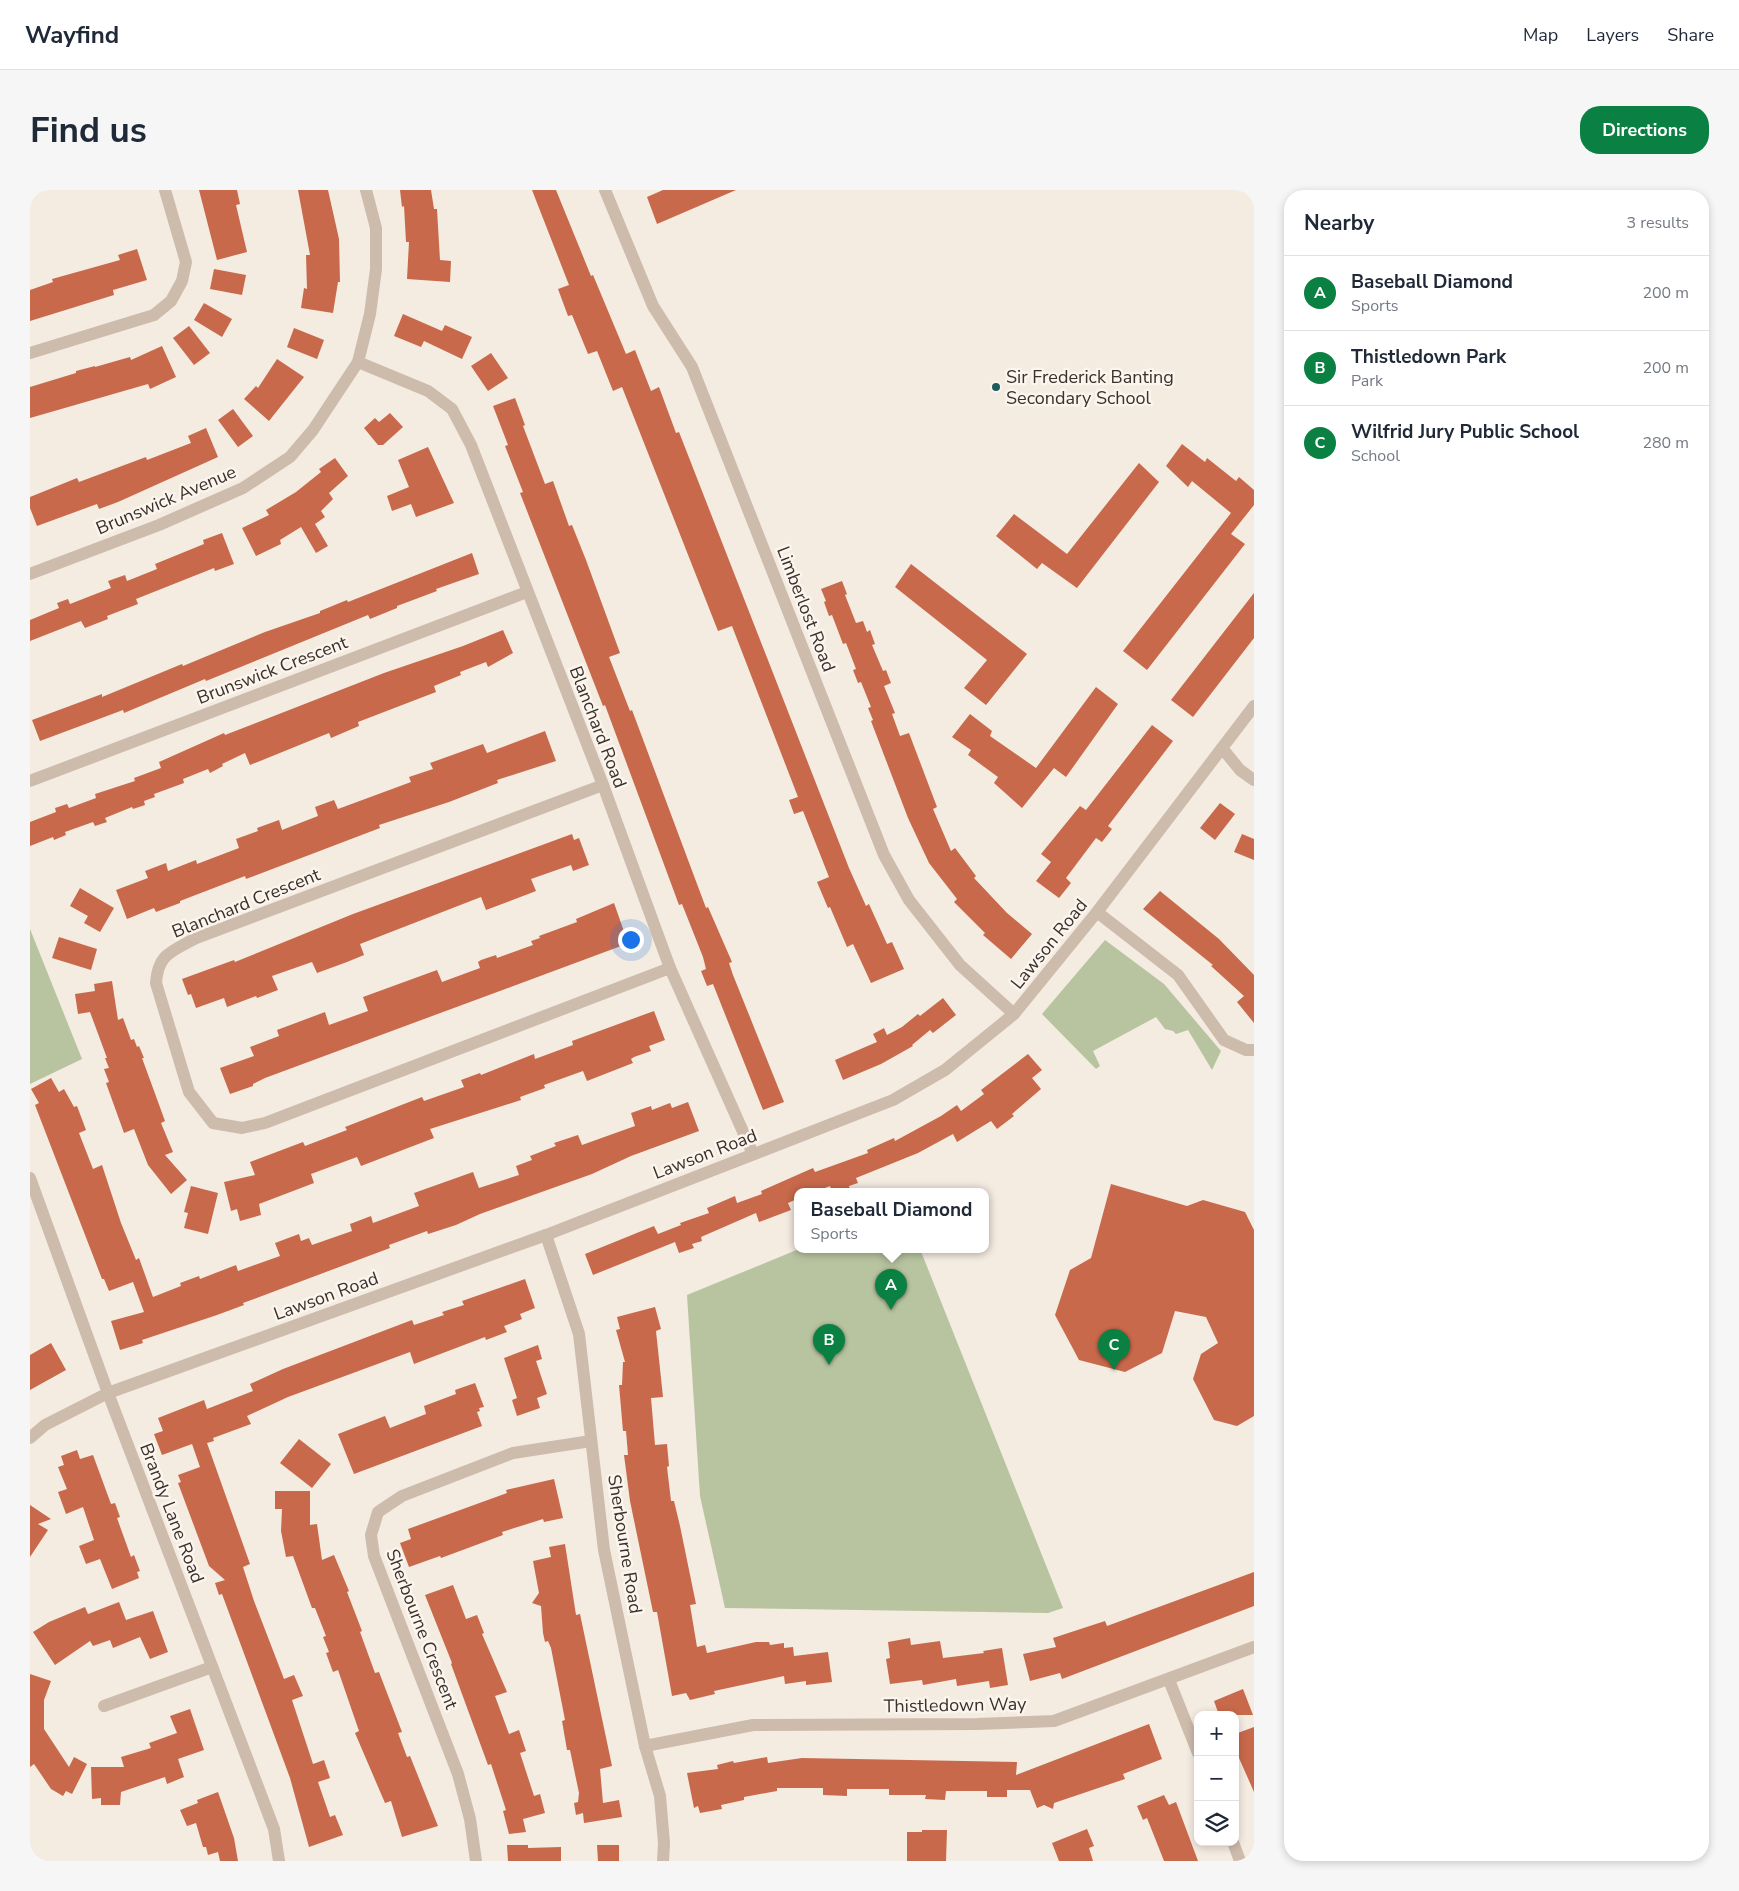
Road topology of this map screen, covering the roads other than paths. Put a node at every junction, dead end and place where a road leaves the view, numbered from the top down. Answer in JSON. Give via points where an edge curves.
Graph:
{"nodes":[{"id":1,"x":165,"y":190,"type":"edge"},
{"id":2,"x":366,"y":190,"type":"edge"},
{"id":3,"x":605,"y":190,"type":"edge"},
{"id":4,"x":30,"y":354,"type":"edge"},
{"id":5,"x":358,"y":362,"type":"junction"},
{"id":6,"x":30,"y":574,"type":"edge"},
{"id":7,"x":527,"y":592,"type":"junction"},
{"id":8,"x":1254,"y":706,"type":"edge"},
{"id":9,"x":1222,"y":748,"type":"junction"},
{"id":10,"x":1254,"y":780,"type":"edge"},
{"id":11,"x":30,"y":781,"type":"edge"},
{"id":12,"x":603,"y":785,"type":"junction"},
{"id":13,"x":1098,"y":912,"type":"junction"},
{"id":14,"x":670,"y":968,"type":"junction"},
{"id":15,"x":1014,"y":1014,"type":"junction"},
{"id":16,"x":1254,"y":1050,"type":"edge"},
{"id":17,"x":753,"y":1154,"type":"junction"},
{"id":18,"x":30,"y":1178,"type":"edge"},
{"id":19,"x":546,"y":1235,"type":"junction"},
{"id":20,"x":108,"y":1393,"type":"junction"},
{"id":21,"x":30,"y":1438,"type":"edge"},
{"id":22,"x":591,"y":1441,"type":"junction"},
{"id":23,"x":1254,"y":1647,"type":"edge"},
{"id":24,"x":212,"y":1667,"type":"junction"},
{"id":25,"x":1169,"y":1680,"type":"junction"},
{"id":26,"x":104,"y":1706,"type":"dead end"},
{"id":27,"x":1194,"y":1743,"type":"edge"},
{"id":28,"x":645,"y":1746,"type":"junction"},
{"id":29,"x":1234,"y":1846,"type":"edge"},
{"id":30,"x":279,"y":1861,"type":"edge"},
{"id":31,"x":476,"y":1861,"type":"edge"},
{"id":32,"x":663,"y":1861,"type":"edge"},
{"id":33,"x":1240,"y":1861,"type":"edge"}],
"edges":[{"from":1,"to":4,"type":"street","via":[[186,262],[182,281],[171,300],[154,315]]},
{"from":2,"to":5,"type":"street","name":"Brunswick Avenue","via":[[376,228],[376,269],[370,314]]},
{"from":3,"to":15,"type":"street","name":"Limberlost Road","via":[[653,306],[692,366],[884,855],[909,900],[960,965]]},
{"from":5,"to":6,"type":"street","name":"Brunswick Avenue","via":[[313,430],[290,457],[243,488],[160,525]]},
{"from":5,"to":7,"type":"street","name":"Blanchard Road","via":[[428,391],[452,409],[471,445]]},
{"from":7,"to":11,"type":"street","name":"Brunswick Crescent"},
{"from":7,"to":12,"type":"street","name":"Blanchard Road"},
{"from":8,"to":9,"type":"street","name":"Lawson Road"},
{"from":9,"to":10,"type":"street","via":[[1240,770]]},
{"from":9,"to":13,"type":"street","name":"Lawson Road"},
{"from":12,"to":14,"type":"street","name":"Blanchard Road"},
{"from":12,"to":14,"type":"street","name":"Blanchard Crescent","via":[[194,939],[165,955],[157,968],[156,983],[189,1092],[213,1123],[242,1128],[265,1123]]},
{"from":13,"to":15,"type":"street","name":"Lawson Road"},
{"from":13,"to":16,"type":"street","via":[[1178,975],[1224,1040],[1246,1050]]},
{"from":14,"to":17,"type":"street","name":"Blanchard Road"},
{"from":15,"to":17,"type":"street","name":"Lawson Road","via":[[945,1070],[894,1100]]},
{"from":17,"to":19,"type":"street","name":"Lawson Road"},
{"from":18,"to":20,"type":"street","name":"Brandy Lane Road"},
{"from":19,"to":20,"type":"street","name":"Lawson Road"},
{"from":19,"to":22,"type":"street","name":"Sherbourne Road","via":[[580,1334]]},
{"from":20,"to":21,"type":"street","name":"Lawson Road","via":[[45,1425]]},
{"from":20,"to":24,"type":"street","name":"Brandy Lane Road"},
{"from":22,"to":28,"type":"street","name":"Sherbourne Road","via":[[604,1550]]},
{"from":22,"to":31,"type":"street","name":"Sherbourne Crescent","via":[[513,1453],[402,1496],[378,1512],[371,1535],[374,1556],[458,1774],[470,1819]]},
{"from":23,"to":25,"type":"street","name":"Thistledown Way"},
{"from":24,"to":26,"type":"street"},
{"from":24,"to":30,"type":"street","name":"Brandy Lane Road","via":[[274,1829]]},
{"from":25,"to":27,"type":"street"},
{"from":25,"to":28,"type":"street","name":"Thistledown Way","via":[[1054,1721],[753,1725]]},
{"from":28,"to":32,"type":"street","name":"Sherbourne Road","via":[[660,1796]]},
{"from":29,"to":33,"type":"street"}]}
